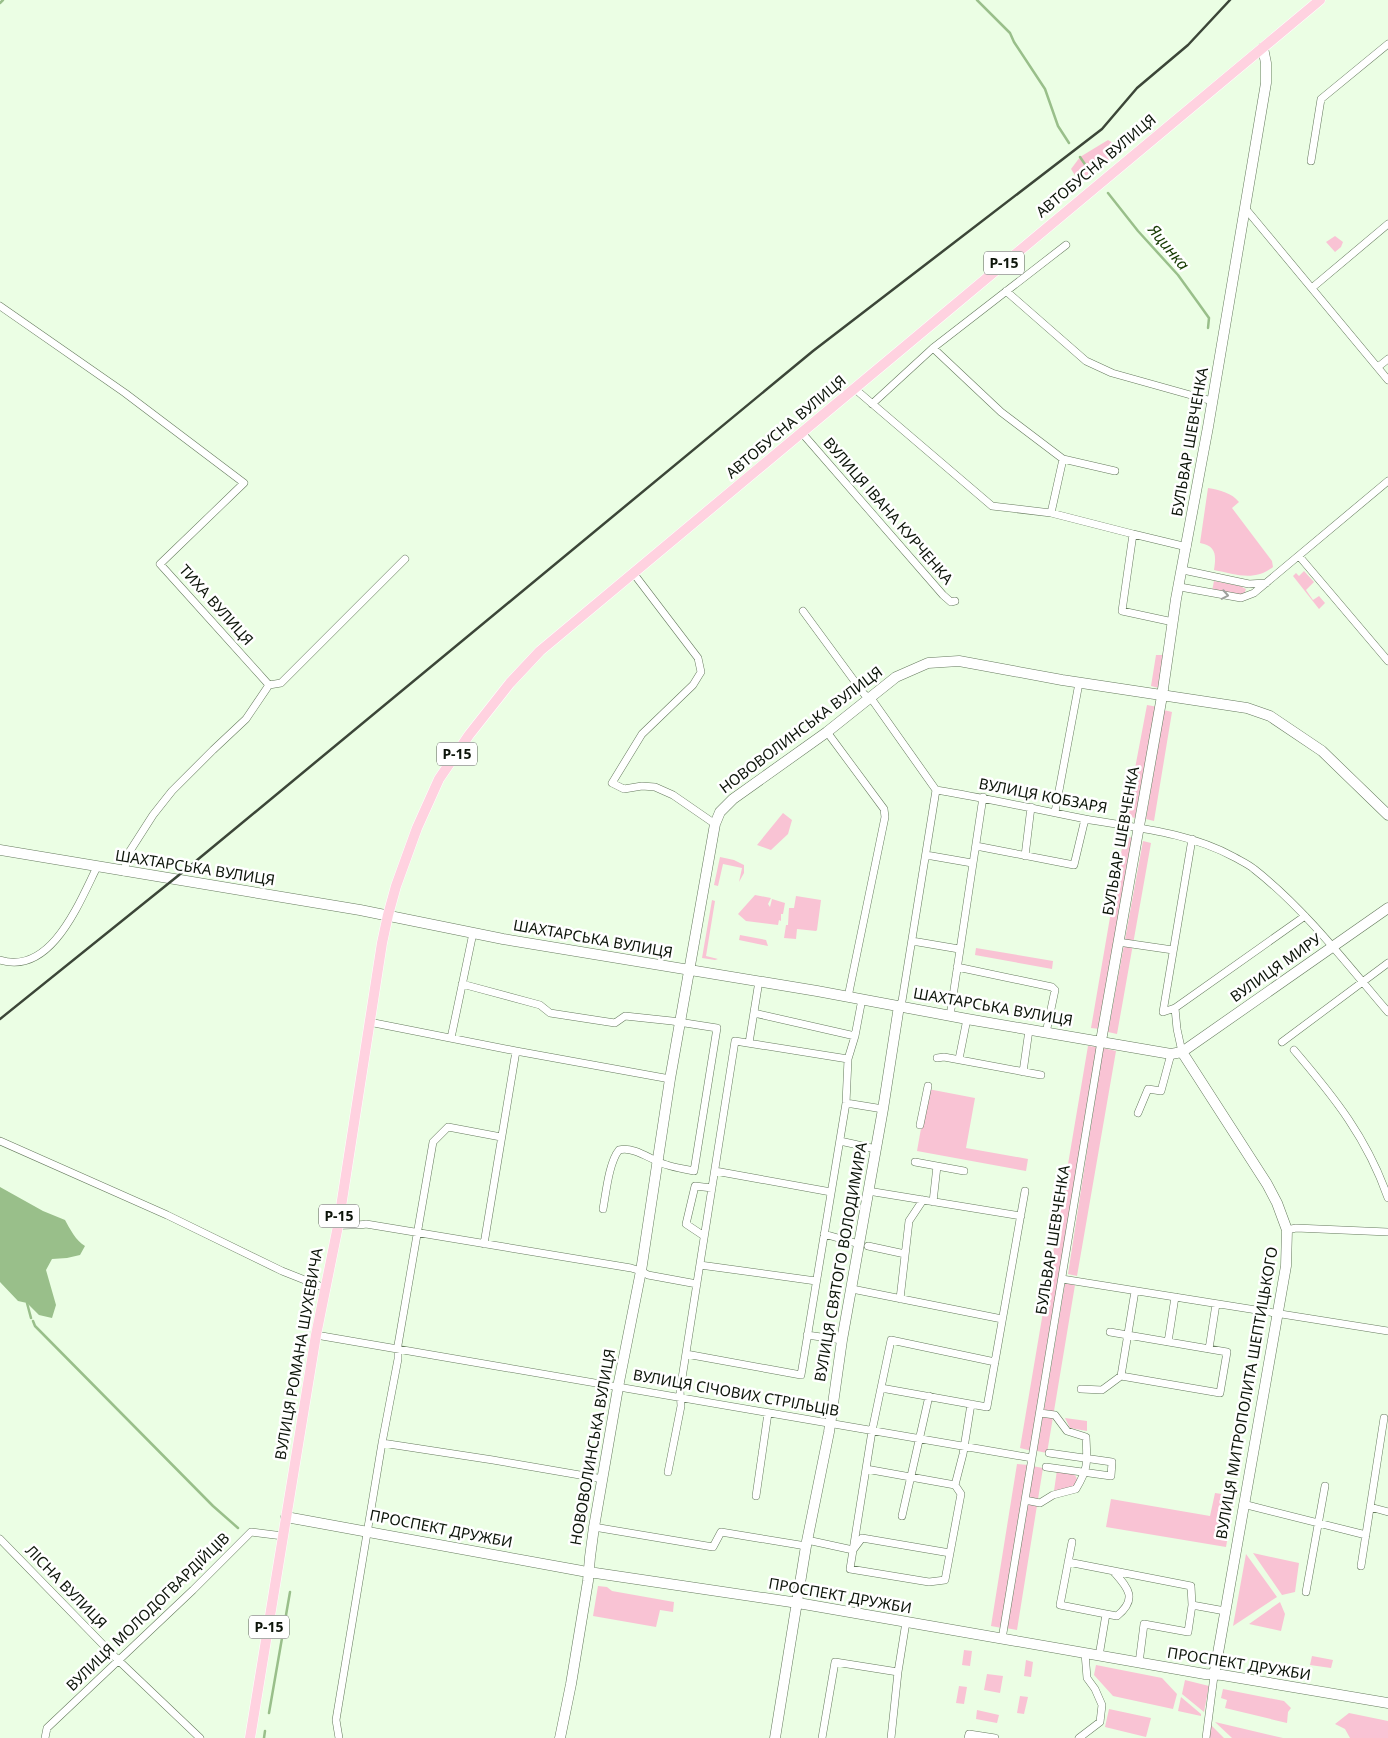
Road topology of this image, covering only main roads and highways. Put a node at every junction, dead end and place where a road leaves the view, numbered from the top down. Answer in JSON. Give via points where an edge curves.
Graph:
{"nodes":[{"id":1,"x":1320,"y":0,"type":"edge"},
{"id":2,"x":388,"y":915,"type":"joint"},
{"id":3,"x":250,"y":1738,"type":"edge"}],
"edges":[{"from":1,"to":2,"type":"main road","name":"АВТОБУСНА ВУЛИЦЯ","number":"Р-15","via":[[540,651],[510,683],[439,779],[417,828]]},
{"from":2,"to":3,"type":"main road","name":"ВУЛИЦЯ РОМАНА ШУХЕВИЧА","number":"Р-15"}]}
